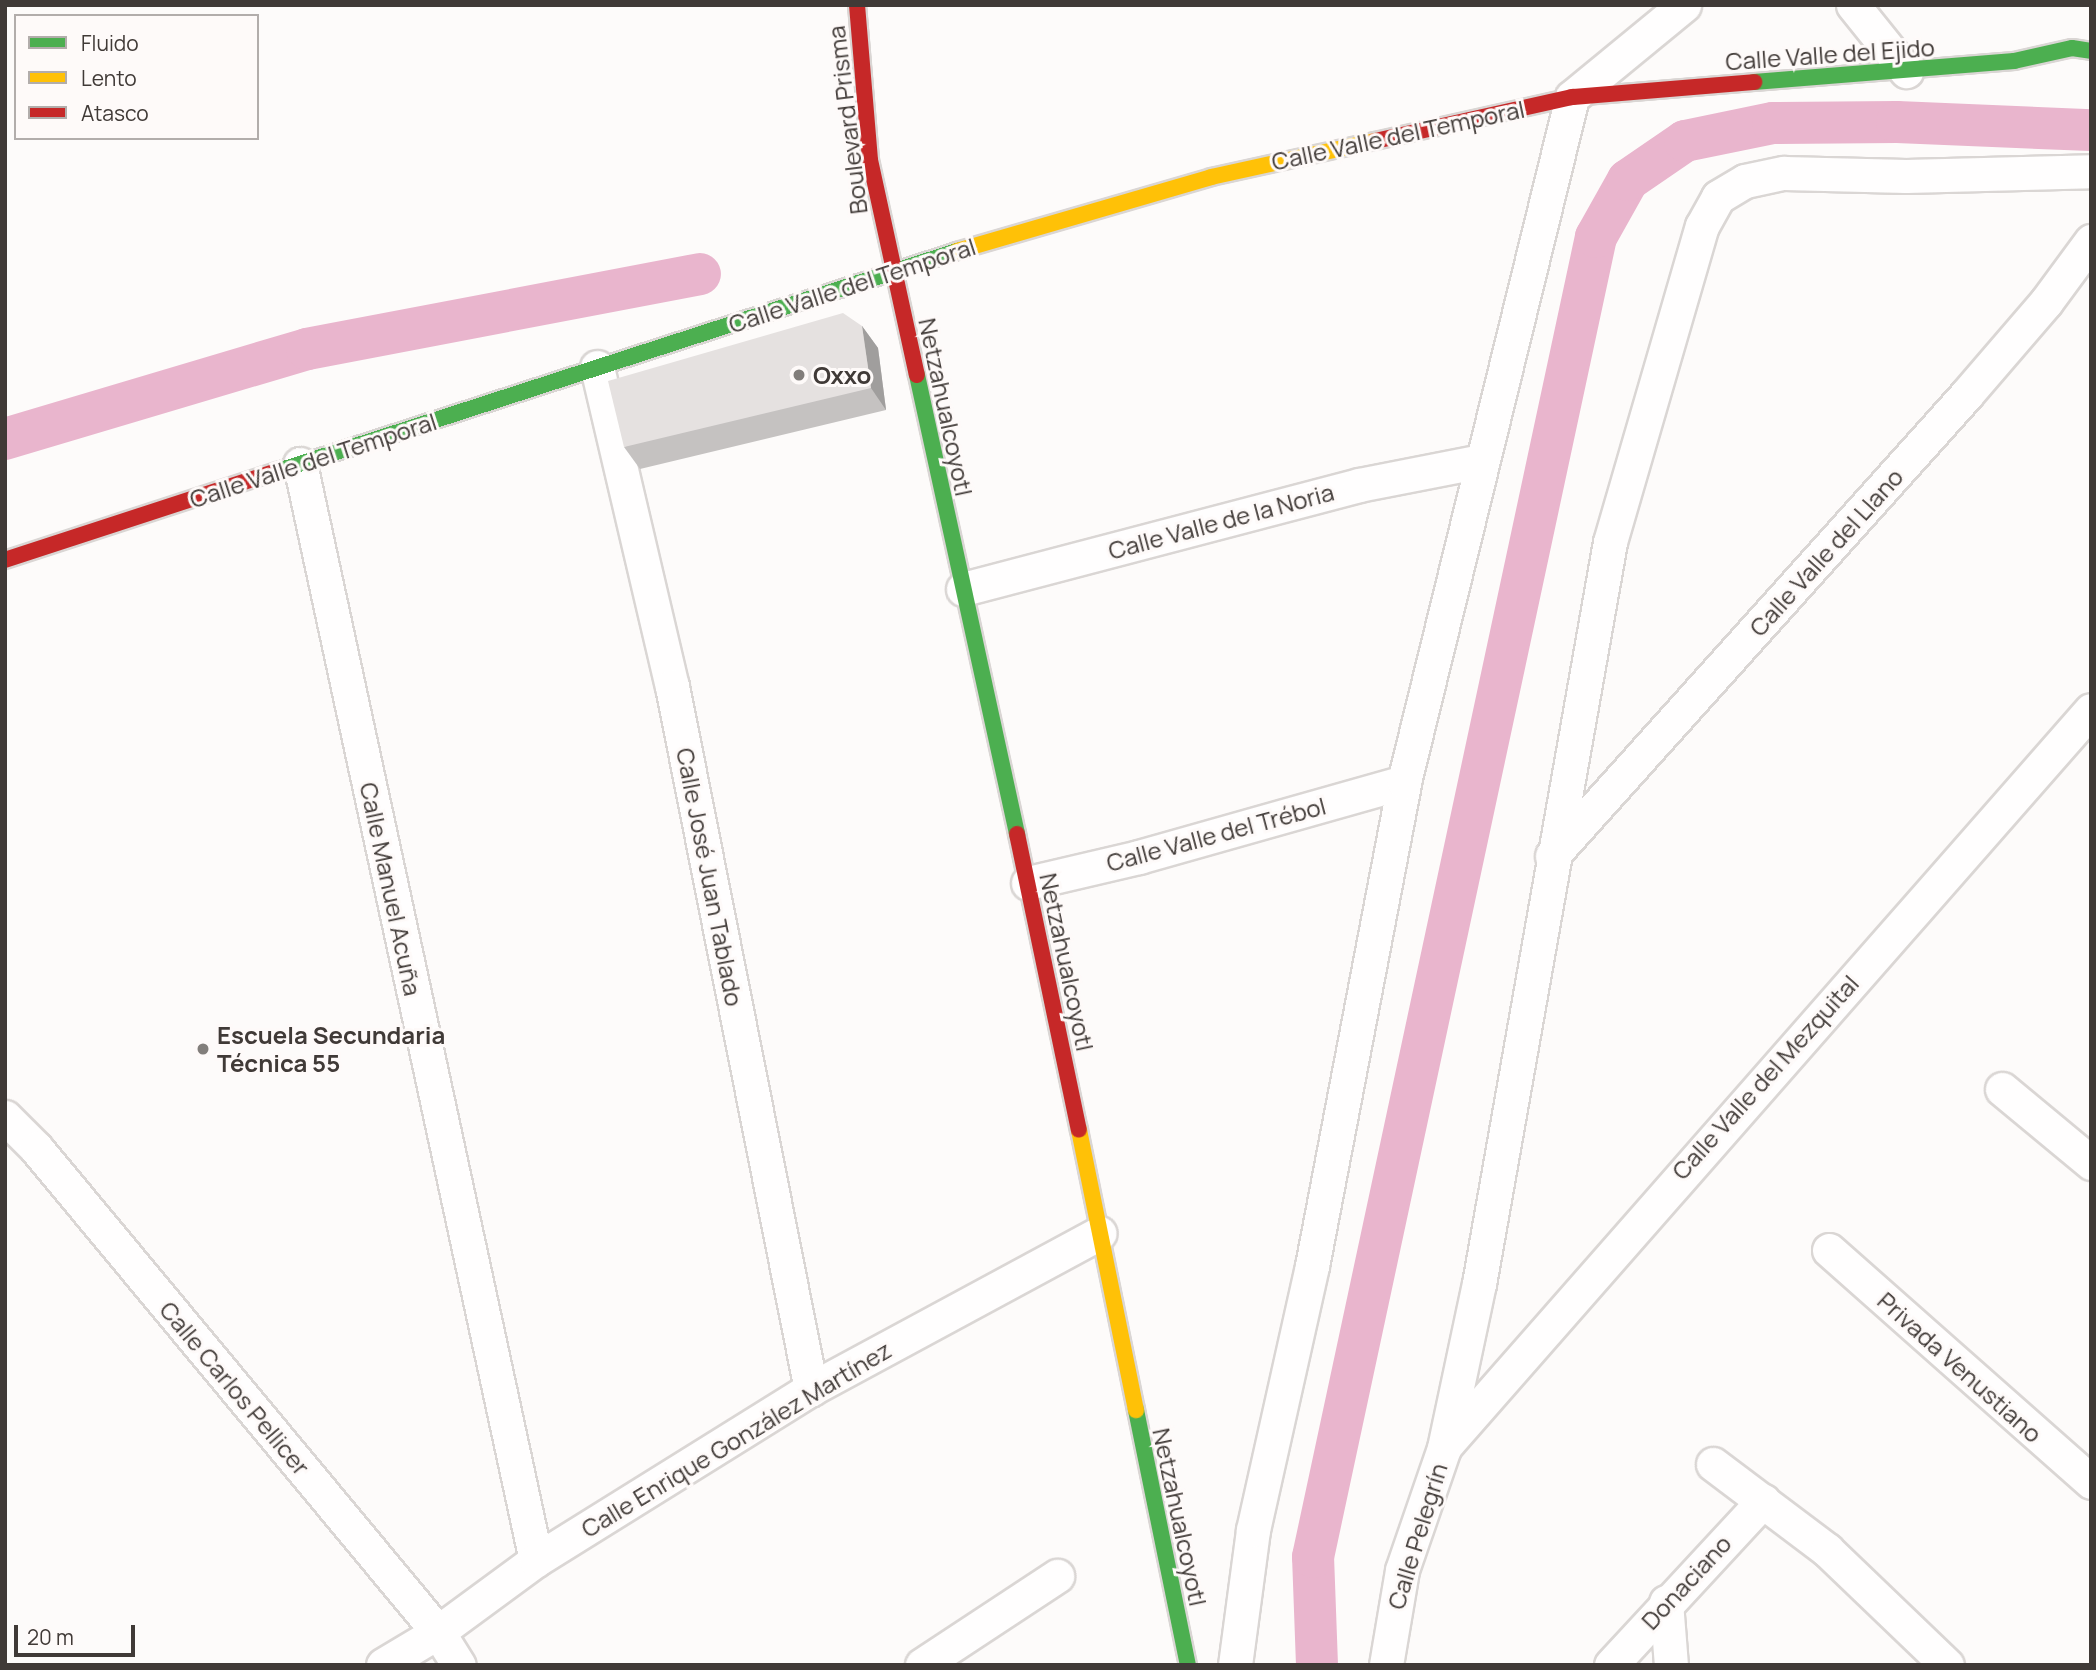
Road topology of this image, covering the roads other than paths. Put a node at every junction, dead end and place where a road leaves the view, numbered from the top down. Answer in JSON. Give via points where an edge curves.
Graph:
{"nodes":[{"id":1,"x":857,"y":5,"type":"edge"},
{"id":2,"x":1684,"y":5,"type":"edge"},
{"id":3,"x":1853,"y":5,"type":"edge"},
{"id":4,"x":2085,"y":44,"type":"edge"},
{"id":5,"x":1906,"y":71,"type":"junction"},
{"id":6,"x":1572,"y":97,"type":"junction"},
{"id":7,"x":2091,"y":171,"type":"edge"},
{"id":8,"x":2091,"y":241,"type":"edge"},
{"id":9,"x":892,"y":270,"type":"junction"},
{"id":10,"x":597,"y":367,"type":"junction"},
{"id":11,"x":1481,"y":461,"type":"junction"},
{"id":12,"x":300,"y":464,"type":"junction"},
{"id":13,"x":5,"y":560,"type":"edge"},
{"id":14,"x":963,"y":589,"type":"junction"},
{"id":15,"x":2091,"y":710,"type":"edge"},
{"id":16,"x":1404,"y":782,"type":"junction"},
{"id":17,"x":1552,"y":856,"type":"junction"},
{"id":18,"x":1028,"y":883,"type":"junction"},
{"id":19,"x":2002,"y":1089,"type":"dead end"},
{"id":20,"x":5,"y":1116,"type":"edge"},
{"id":21,"x":2091,"y":1163,"type":"edge"},
{"id":22,"x":1100,"y":1233,"type":"junction"},
{"id":23,"x":1829,"y":1250,"type":"dead end"},
{"id":24,"x":811,"y":1389,"type":"junction"},
{"id":25,"x":1444,"y":1448,"type":"junction"},
{"id":26,"x":1713,"y":1464,"type":"dead end"},
{"id":27,"x":2091,"y":1482,"type":"edge"},
{"id":28,"x":1763,"y":1501,"type":"junction"},
{"id":29,"x":536,"y":1560,"type":"junction"},
{"id":30,"x":1057,"y":1576,"type":"dead end"},
{"id":31,"x":1666,"y":1602,"type":"junction"},
{"id":32,"x":438,"y":1632,"type":"junction"},
{"id":33,"x":383,"y":1665,"type":"edge"},
{"id":34,"x":459,"y":1665,"type":"edge"},
{"id":35,"x":922,"y":1665,"type":"edge"},
{"id":36,"x":1188,"y":1665,"type":"edge"},
{"id":37,"x":1235,"y":1665,"type":"edge"},
{"id":38,"x":1386,"y":1665,"type":"edge"},
{"id":39,"x":1611,"y":1665,"type":"edge"},
{"id":40,"x":1671,"y":1665,"type":"edge"},
{"id":41,"x":1947,"y":1665,"type":"edge"}],
"edges":[{"from":1,"to":9,"type":"street","name":"Boulevard Prisma","via":[[870,160]]},
{"from":2,"to":6,"type":"street","name":"Calle Valle del Temporal"},
{"from":3,"to":5,"type":"street"},
{"from":4,"to":5,"type":"street","name":"Calle Valle del Ejido","via":[[2014,61]]},
{"from":5,"to":6,"type":"street","name":"Calle Valle del Ejido"},
{"from":6,"to":9,"type":"street","name":"Calle Valle del Temporal","via":[[1211,177]]},
{"from":6,"to":11,"type":"street"},
{"from":7,"to":17,"type":"street","via":[[1906,176],[1784,173],[1745,181],[1718,197],[1702,226],[1610,542]]},
{"from":8,"to":17,"type":"street","name":"Calle Valle del Llano","via":[[1966,396]]},
{"from":9,"to":10,"type":"street","name":"Calle Valle del Temporal"},
{"from":9,"to":14,"type":"street","name":"Netzahualcoyotl"},
{"from":10,"to":12,"type":"street","name":"Calle Valle del Temporal"},
{"from":10,"to":24,"type":"street","name":"Calle José Juan Tablado","via":[[672,686]]},
{"from":11,"to":14,"type":"street","name":"Calle Valle de la Noria","via":[[1359,485]]},
{"from":11,"to":16,"type":"street"},
{"from":12,"to":13,"type":"street","name":"Calle Valle del Temporal"},
{"from":12,"to":29,"type":"street","name":"Calle Manuel Acuña"},
{"from":14,"to":18,"type":"street","name":"Netzahualcoyotl"},
{"from":15,"to":25,"type":"street","name":"Calle Valle del Mezquital"},
{"from":16,"to":18,"type":"street","name":"Calle Valle del Trébol","via":[[1139,857]]},
{"from":16,"to":37,"type":"street","via":[[1339,1130],[1253,1531]]},
{"from":17,"to":25,"type":"street","via":[[1535,979]]},
{"from":18,"to":22,"type":"street","name":"Netzahualcoyotl"},
{"from":19,"to":21,"type":"street"},
{"from":20,"to":32,"type":"street","name":"Calle Carlos Pellicer"},
{"from":22,"to":24,"type":"street","name":"Calle Enrique González Martínez"},
{"from":22,"to":36,"type":"street","name":"Netzahualcoyotl"},
{"from":23,"to":27,"type":"street","name":"Privada Venustiano"},
{"from":24,"to":29,"type":"street","name":"Calle Enrique González Martínez"},
{"from":25,"to":38,"type":"street","name":"Calle Pelegrín","via":[[1402,1570]]},
{"from":26,"to":28,"type":"street"},
{"from":28,"to":31,"type":"street","name":"Donaciano"},
{"from":28,"to":41,"type":"street","via":[[1827,1550]]},
{"from":29,"to":32,"type":"street","name":"Calle Enrique González Martínez"},
{"from":30,"to":35,"type":"street"},
{"from":31,"to":39,"type":"street","name":"Donaciano"},
{"from":31,"to":40,"type":"street"},
{"from":32,"to":33,"type":"street","name":"Calle Enrique González Martínez"},
{"from":32,"to":34,"type":"street","name":"Calle Carlos Pellicer"}]}
